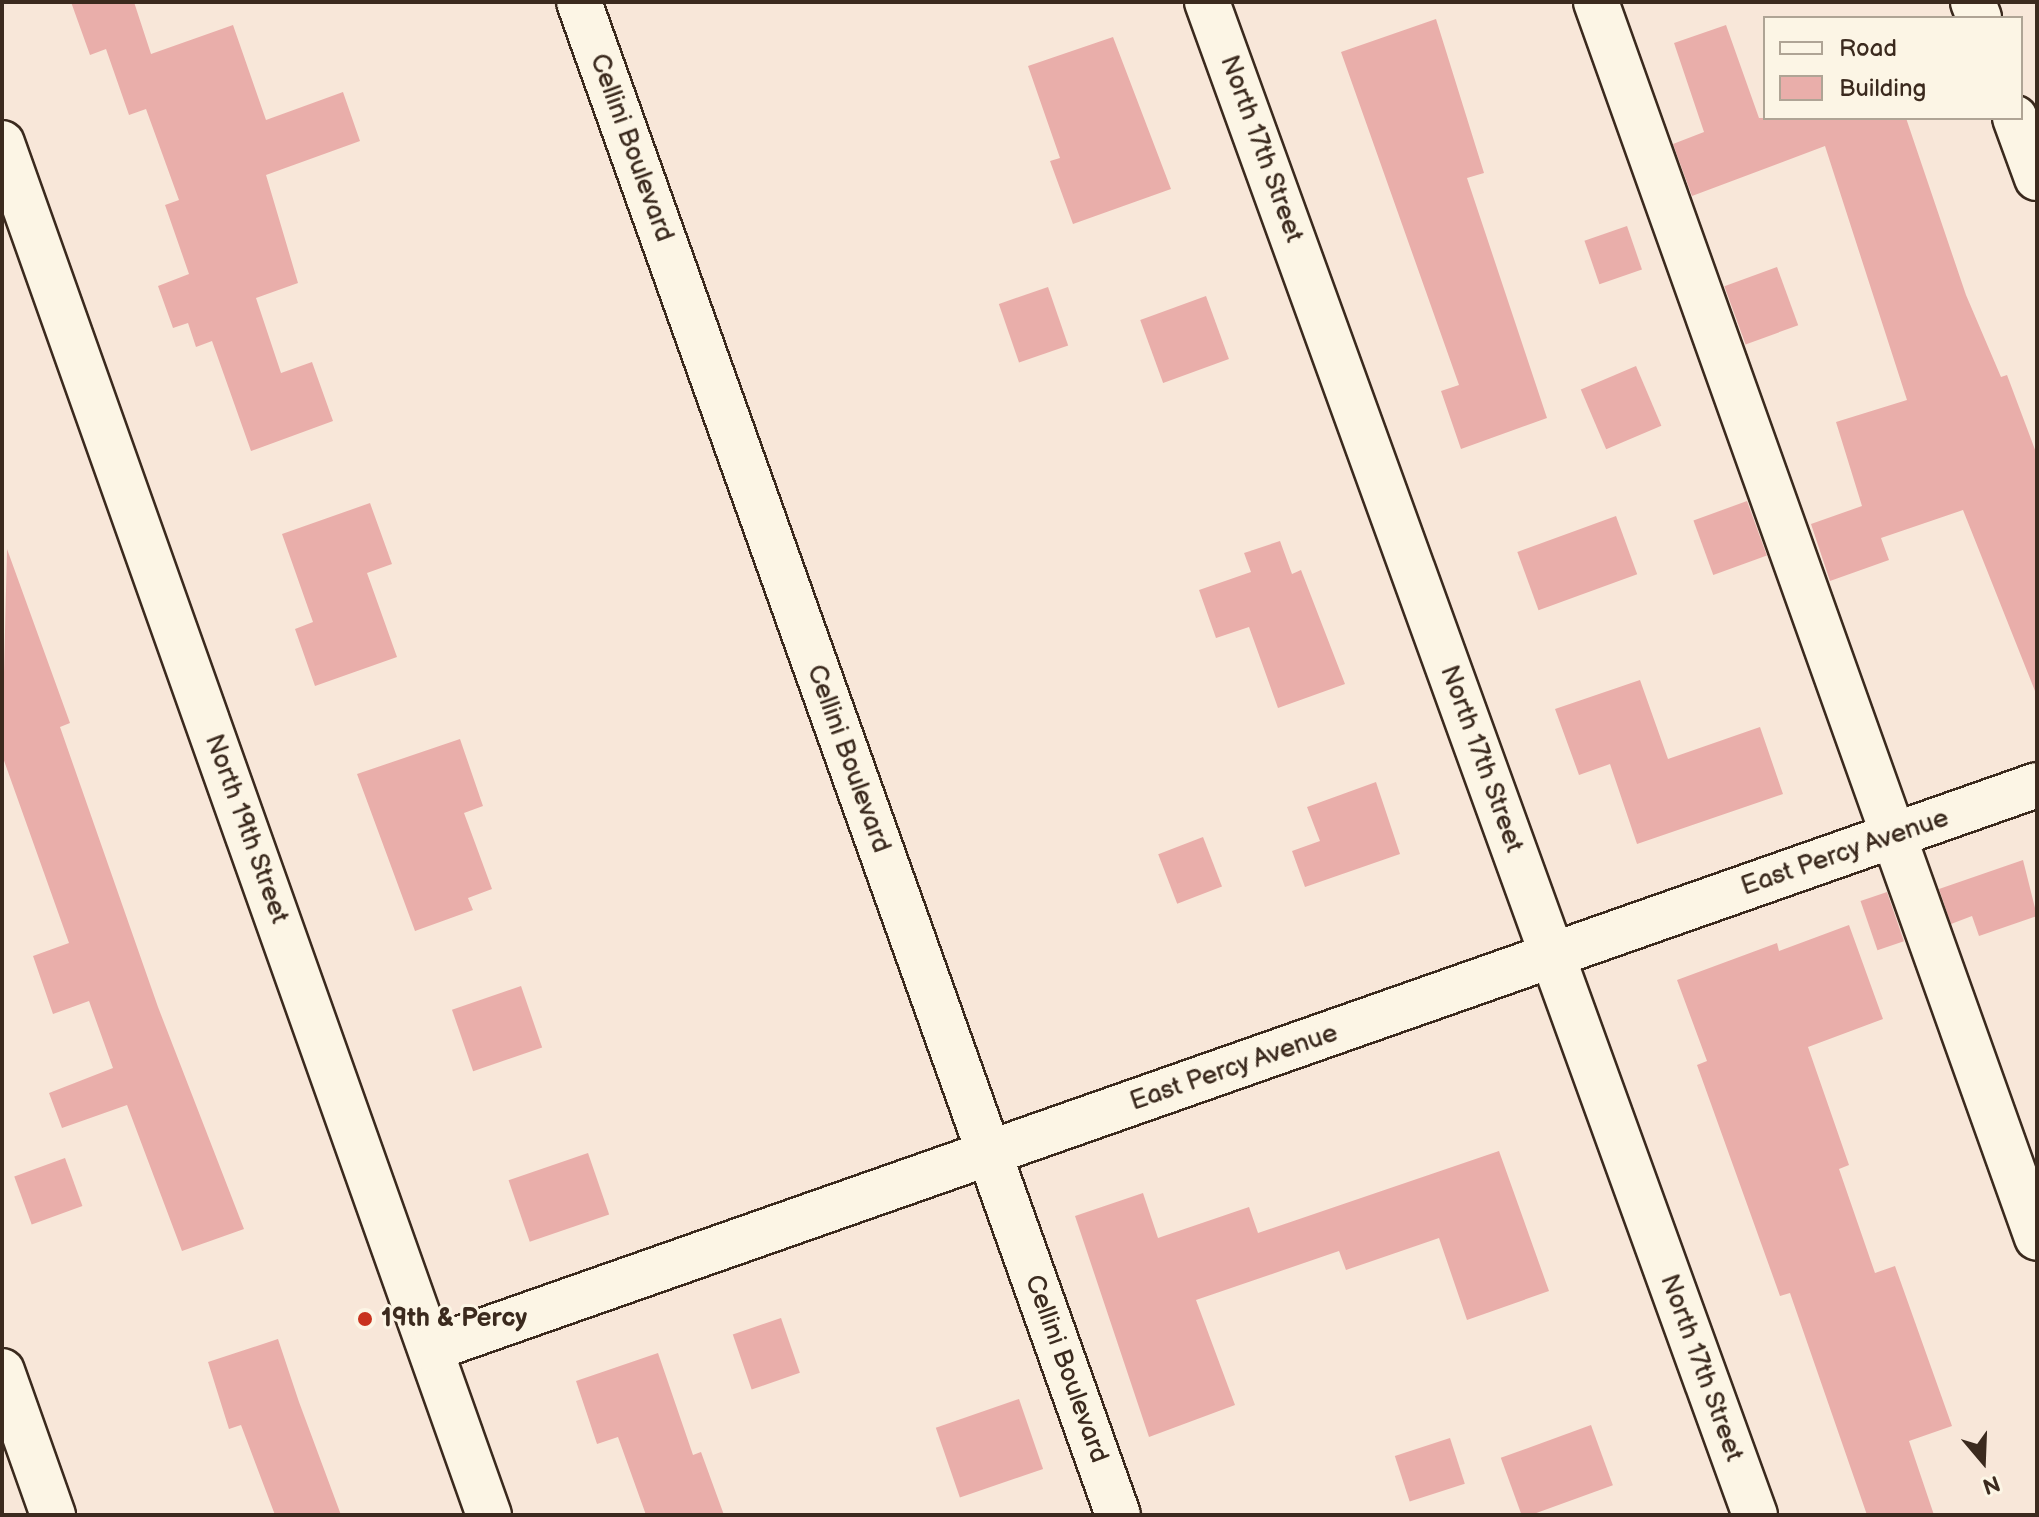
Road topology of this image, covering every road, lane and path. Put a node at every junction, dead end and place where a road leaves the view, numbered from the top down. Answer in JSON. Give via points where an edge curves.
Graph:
{"nodes":[{"id":1,"x":579,"y":2,"type":"edge"},
{"id":2,"x":1207,"y":2,"type":"edge"},
{"id":3,"x":1596,"y":2,"type":"edge"},
{"id":4,"x":2016,"y":120,"type":"edge"},
{"id":5,"x":2,"y":143,"type":"edge"},
{"id":6,"x":2037,"y":178,"type":"edge"},
{"id":7,"x":2037,"y":785,"type":"edge"},
{"id":8,"x":1893,"y":836,"type":"junction"},
{"id":9,"x":1551,"y":954,"type":"junction"},
{"id":10,"x":988,"y":1154,"type":"junction"},
{"id":11,"x":2037,"y":1238,"type":"edge"},
{"id":12,"x":431,"y":1349,"type":"junction"},
{"id":13,"x":2,"y":1371,"type":"edge"},
{"id":14,"x":53,"y":1515,"type":"edge"},
{"id":15,"x":489,"y":1515,"type":"edge"},
{"id":16,"x":1118,"y":1515,"type":"edge"},
{"id":17,"x":1755,"y":1515,"type":"edge"}],
"edges":[{"from":1,"to":10,"type":"street","name":"Cellini Boulevard"},
{"from":2,"to":9,"type":"street","name":"North 17th Street"},
{"from":3,"to":8,"type":"street"},
{"from":4,"to":6,"type":"street"},
{"from":5,"to":12,"type":"street","name":"North 19th Street"},
{"from":7,"to":8,"type":"street","name":"East Percy Avenue"},
{"from":8,"to":9,"type":"street","name":"East Percy Avenue"},
{"from":8,"to":11,"type":"street"},
{"from":9,"to":10,"type":"street","name":"East Percy Avenue"},
{"from":9,"to":17,"type":"street","name":"North 17th Street"},
{"from":10,"to":12,"type":"street","name":"East Percy Avenue"},
{"from":10,"to":16,"type":"street","name":"Cellini Boulevard"},
{"from":12,"to":15,"type":"street","name":"North 19th Street"},
{"from":13,"to":14,"type":"street"}]}
